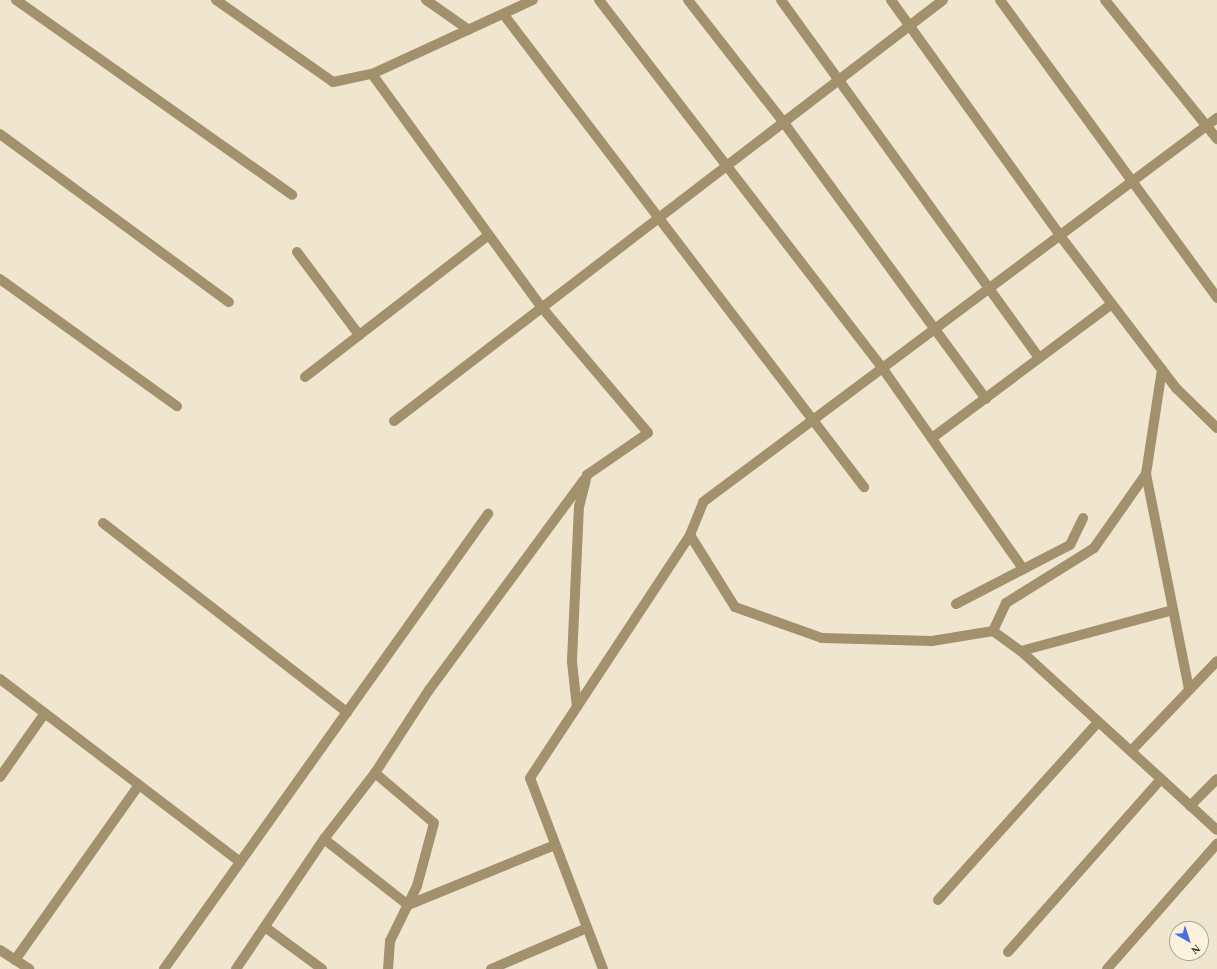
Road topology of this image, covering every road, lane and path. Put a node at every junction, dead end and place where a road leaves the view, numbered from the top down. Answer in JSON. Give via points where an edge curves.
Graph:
{"nodes":[{"id":1,"x":16,"y":0,"type":"edge"},
{"id":2,"x":216,"y":0,"type":"edge"},
{"id":3,"x":426,"y":0,"type":"edge"},
{"id":4,"x":533,"y":0,"type":"edge"},
{"id":5,"x":599,"y":0,"type":"edge"},
{"id":6,"x":688,"y":0,"type":"edge"},
{"id":7,"x":782,"y":0,"type":"edge"},
{"id":8,"x":891,"y":0,"type":"edge"},
{"id":9,"x":943,"y":0,"type":"edge"},
{"id":10,"x":1000,"y":0,"type":"edge"},
{"id":11,"x":1105,"y":0,"type":"edge"},
{"id":12,"x":504,"y":15,"type":"junction"},
{"id":13,"x":910,"y":25,"type":"junction"},
{"id":14,"x":469,"y":30,"type":"junction"},
{"id":15,"x":372,"y":74,"type":"junction"},
{"id":16,"x":840,"y":79,"type":"junction"},
{"id":17,"x":1217,"y":118,"type":"edge"},
{"id":18,"x":784,"y":123,"type":"junction"},
{"id":19,"x":1208,"y":126,"type":"junction"},
{"id":20,"x":0,"y":134,"type":"edge"},
{"id":21,"x":1217,"y":139,"type":"edge"},
{"id":22,"x":727,"y":167,"type":"junction"},
{"id":23,"x":1131,"y":184,"type":"junction"},
{"id":24,"x":292,"y":195,"type":"dead end"},
{"id":25,"x":660,"y":219,"type":"junction"},
{"id":26,"x":489,"y":235,"type":"junction"},
{"id":27,"x":1061,"y":237,"type":"junction"},
{"id":28,"x":297,"y":252,"type":"dead end"},
{"id":29,"x":0,"y":279,"type":"edge"},
{"id":30,"x":991,"y":288,"type":"junction"},
{"id":31,"x":1217,"y":298,"type":"edge"},
{"id":32,"x":229,"y":302,"type":"dead end"},
{"id":33,"x":1112,"y":304,"type":"junction"},
{"id":34,"x":543,"y":309,"type":"junction"},
{"id":35,"x":934,"y":328,"type":"junction"},
{"id":36,"x":359,"y":335,"type":"junction"},
{"id":37,"x":1039,"y":358,"type":"junction"},
{"id":38,"x":881,"y":366,"type":"junction"},
{"id":39,"x":1162,"y":369,"type":"junction"},
{"id":40,"x":305,"y":377,"type":"dead end"},
{"id":41,"x":986,"y":399,"type":"junction"},
{"id":42,"x":177,"y":406,"type":"dead end"},
{"id":43,"x":394,"y":421,"type":"dead end"},
{"id":44,"x":810,"y":421,"type":"junction"},
{"id":45,"x":1217,"y":428,"type":"edge"},
{"id":46,"x":932,"y":438,"type":"junction"},
{"id":47,"x":1146,"y":474,"type":"junction"},
{"id":48,"x":587,"y":475,"type":"junction"},
{"id":49,"x":864,"y":488,"type":"dead end"},
{"id":50,"x":488,"y":514,"type":"dead end"},
{"id":51,"x":1083,"y":518,"type":"dead end"},
{"id":52,"x":103,"y":523,"type":"dead end"},
{"id":53,"x":690,"y":535,"type":"junction"},
{"id":54,"x":1023,"y":569,"type":"junction"},
{"id":55,"x":956,"y":604,"type":"dead end"},
{"id":56,"x":1173,"y":610,"type":"junction"},
{"id":57,"x":994,"y":632,"type":"junction"},
{"id":58,"x":1021,"y":651,"type":"junction"},
{"id":59,"x":1217,"y":661,"type":"edge"},
{"id":60,"x":0,"y":679,"type":"edge"},
{"id":61,"x":1189,"y":689,"type":"junction"},
{"id":62,"x":576,"y":707,"type":"junction"},
{"id":63,"x":347,"y":712,"type":"junction"},
{"id":64,"x":45,"y":713,"type":"junction"},
{"id":65,"x":1098,"y":722,"type":"junction"},
{"id":66,"x":1131,"y":751,"type":"junction"},
{"id":67,"x":375,"y":773,"type":"junction"},
{"id":68,"x":0,"y":777,"type":"edge"},
{"id":69,"x":1217,"y":778,"type":"edge"},
{"id":70,"x":1161,"y":779,"type":"junction"},
{"id":71,"x":139,"y":785,"type":"junction"},
{"id":72,"x":1190,"y":806,"type":"junction"},
{"id":73,"x":1217,"y":830,"type":"edge"},
{"id":74,"x":324,"y":839,"type":"junction"},
{"id":75,"x":1217,"y":844,"type":"edge"},
{"id":76,"x":556,"y":845,"type":"junction"},
{"id":77,"x":240,"y":862,"type":"junction"},
{"id":78,"x":938,"y":900,"type":"dead end"},
{"id":79,"x":408,"y":905,"type":"junction"},
{"id":80,"x":265,"y":927,"type":"junction"},
{"id":81,"x":587,"y":928,"type":"junction"},
{"id":82,"x":0,"y":950,"type":"edge"},
{"id":83,"x":1008,"y":952,"type":"dead end"},
{"id":84,"x":15,"y":960,"type":"junction"},
{"id":85,"x":28,"y":969,"type":"edge"},
{"id":86,"x":164,"y":969,"type":"edge"},
{"id":87,"x":236,"y":969,"type":"edge"},
{"id":88,"x":322,"y":969,"type":"edge"},
{"id":89,"x":388,"y":969,"type":"edge"},
{"id":90,"x":490,"y":969,"type":"edge"},
{"id":91,"x":603,"y":969,"type":"edge"},
{"id":92,"x":1107,"y":969,"type":"edge"}],
"edges":[{"from":1,"to":24,"type":"street"},
{"from":2,"to":15,"type":"street","via":[[333,82]]},
{"from":3,"to":14,"type":"street"},
{"from":4,"to":12,"type":"street"},
{"from":5,"to":22,"type":"street"},
{"from":6,"to":18,"type":"street"},
{"from":7,"to":16,"type":"street"},
{"from":8,"to":13,"type":"street"},
{"from":9,"to":13,"type":"street"},
{"from":10,"to":23,"type":"street"},
{"from":11,"to":19,"type":"street"},
{"from":12,"to":14,"type":"street"},
{"from":12,"to":25,"type":"street"},
{"from":13,"to":16,"type":"street"},
{"from":13,"to":27,"type":"street"},
{"from":14,"to":15,"type":"street"},
{"from":15,"to":26,"type":"street"},
{"from":16,"to":18,"type":"street"},
{"from":16,"to":30,"type":"street"},
{"from":17,"to":19,"type":"street"},
{"from":18,"to":22,"type":"street"},
{"from":18,"to":35,"type":"street"},
{"from":19,"to":21,"type":"street"},
{"from":19,"to":23,"type":"street"},
{"from":20,"to":32,"type":"street"},
{"from":22,"to":25,"type":"street"},
{"from":22,"to":38,"type":"street"},
{"from":23,"to":27,"type":"street"},
{"from":23,"to":31,"type":"street"},
{"from":25,"to":34,"type":"street"},
{"from":25,"to":44,"type":"street"},
{"from":26,"to":34,"type":"street"},
{"from":26,"to":36,"type":"street"},
{"from":27,"to":30,"type":"street"},
{"from":27,"to":33,"type":"street"},
{"from":28,"to":36,"type":"street"},
{"from":29,"to":42,"type":"street"},
{"from":30,"to":35,"type":"street"},
{"from":30,"to":37,"type":"street"},
{"from":33,"to":37,"type":"street"},
{"from":33,"to":39,"type":"street"},
{"from":34,"to":43,"type":"street"},
{"from":34,"to":48,"type":"street","via":[[648,433]]},
{"from":35,"to":38,"type":"street"},
{"from":35,"to":41,"type":"street"},
{"from":36,"to":40,"type":"street"},
{"from":37,"to":41,"type":"street"},
{"from":38,"to":44,"type":"street"},
{"from":38,"to":46,"type":"street"},
{"from":39,"to":45,"type":"street","via":[[1177,389]]},
{"from":39,"to":47,"type":"street"},
{"from":41,"to":46,"type":"street"},
{"from":44,"to":49,"type":"street"},
{"from":44,"to":53,"type":"street","via":[[703,502]]},
{"from":46,"to":54,"type":"street"},
{"from":47,"to":56,"type":"street"},
{"from":47,"to":57,"type":"street","via":[[1094,548],[1006,603]]},
{"from":48,"to":62,"type":"street","via":[[579,506],[572,662]]},
{"from":48,"to":67,"type":"street","via":[[429,690]]},
{"from":50,"to":63,"type":"street"},
{"from":51,"to":54,"type":"street","via":[[1070,545]]},
{"from":52,"to":63,"type":"street"},
{"from":53,"to":57,"type":"street","via":[[735,607],[822,638],[932,641]]},
{"from":53,"to":62,"type":"street"},
{"from":54,"to":55,"type":"street"},
{"from":56,"to":58,"type":"street"},
{"from":56,"to":61,"type":"street"},
{"from":57,"to":58,"type":"street"},
{"from":58,"to":65,"type":"street"},
{"from":59,"to":61,"type":"street"},
{"from":60,"to":64,"type":"street"},
{"from":61,"to":66,"type":"street"},
{"from":62,"to":76,"type":"street","via":[[530,778]]},
{"from":63,"to":77,"type":"street"},
{"from":64,"to":68,"type":"street"},
{"from":64,"to":71,"type":"street"},
{"from":65,"to":66,"type":"street"},
{"from":65,"to":78,"type":"street"},
{"from":66,"to":70,"type":"street"},
{"from":67,"to":74,"type":"street"},
{"from":67,"to":79,"type":"street","via":[[434,823],[417,886]]},
{"from":69,"to":72,"type":"street"},
{"from":70,"to":72,"type":"street"},
{"from":70,"to":83,"type":"street"},
{"from":71,"to":77,"type":"street"},
{"from":71,"to":84,"type":"street"},
{"from":72,"to":73,"type":"street"},
{"from":74,"to":79,"type":"street"},
{"from":74,"to":80,"type":"street"},
{"from":75,"to":92,"type":"street"},
{"from":76,"to":79,"type":"street"},
{"from":76,"to":81,"type":"street"},
{"from":77,"to":86,"type":"street"},
{"from":79,"to":89,"type":"street","via":[[390,940]]},
{"from":80,"to":87,"type":"street"},
{"from":80,"to":88,"type":"street"},
{"from":81,"to":90,"type":"street"},
{"from":81,"to":91,"type":"street"},
{"from":82,"to":84,"type":"street"},
{"from":84,"to":85,"type":"street"}]}
